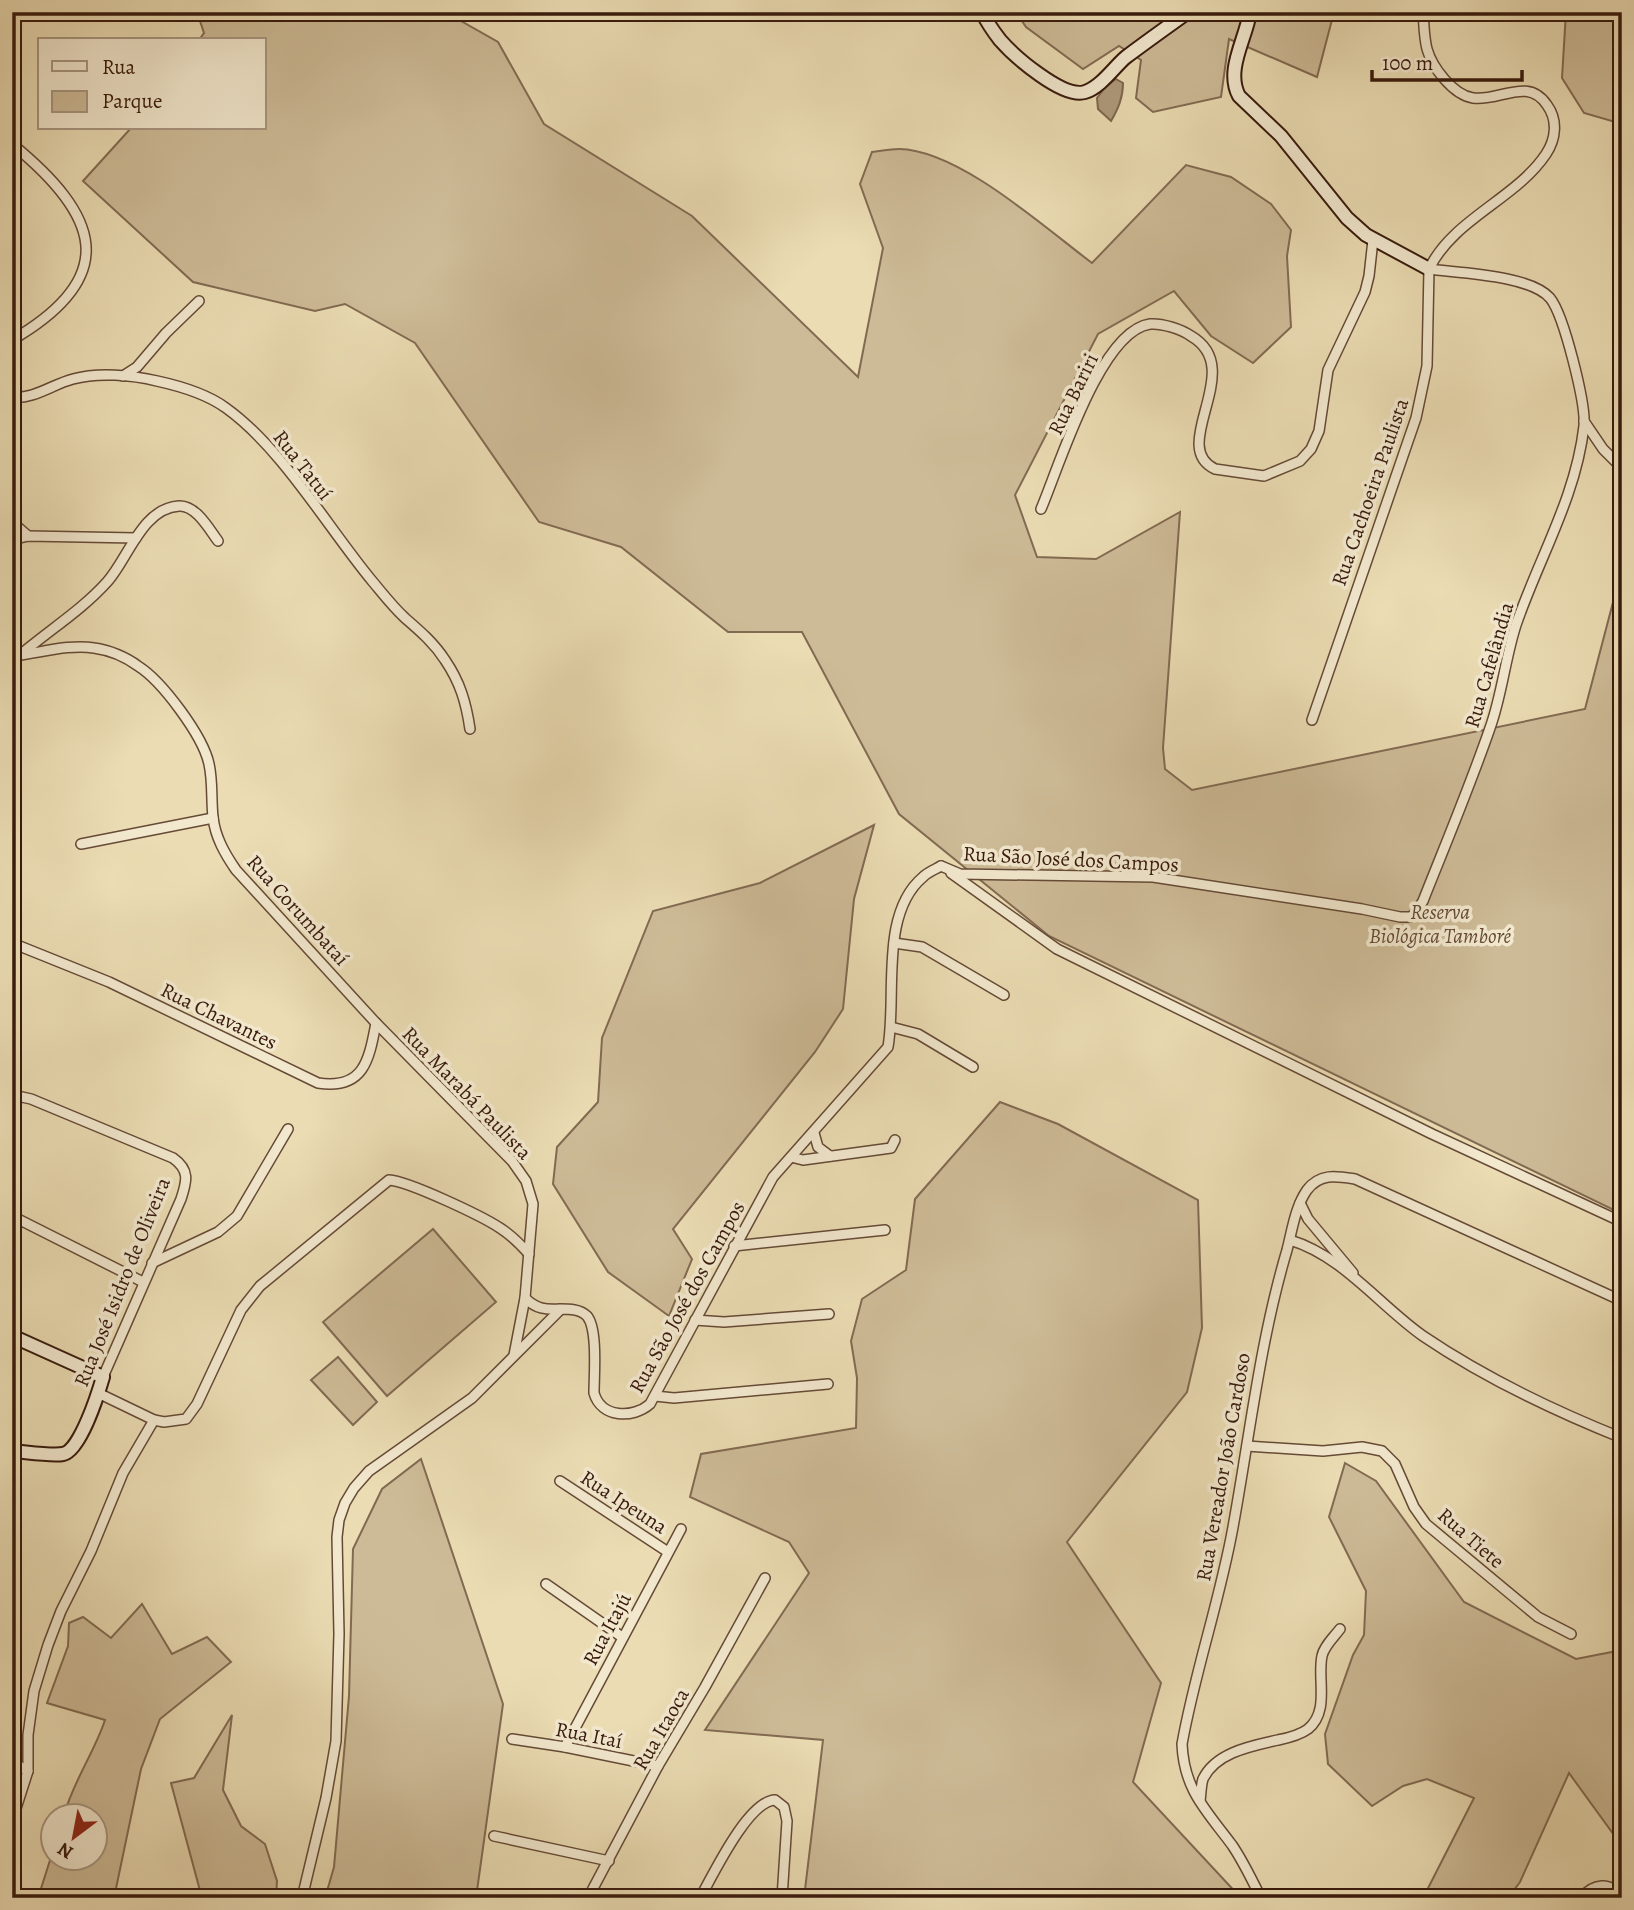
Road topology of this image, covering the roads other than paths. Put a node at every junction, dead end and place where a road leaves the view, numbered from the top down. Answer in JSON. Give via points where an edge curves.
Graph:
{"nodes":[{"id":1,"x":982,"y":12,"type":"edge"},
{"id":2,"x":1188,"y":12,"type":"edge"},
{"id":3,"x":1250,"y":12,"type":"edge"},
{"id":4,"x":1423,"y":12,"type":"edge"},
{"id":5,"x":12,"y":145,"type":"edge"},
{"id":6,"x":1373,"y":240,"type":"junction"},
{"id":7,"x":1429,"y":269,"type":"junction"},
{"id":8,"x":199,"y":301,"type":"dead end"},
{"id":9,"x":12,"y":340,"type":"edge"},
{"id":10,"x":123,"y":376,"type":"junction"},
{"id":11,"x":12,"y":397,"type":"edge"},
{"id":12,"x":1584,"y":421,"type":"junction"},
{"id":13,"x":1622,"y":468,"type":"edge"},
{"id":14,"x":1041,"y":509,"type":"dead end"},
{"id":15,"x":12,"y":522,"type":"edge"},
{"id":16,"x":28,"y":536,"type":"junction"},
{"id":17,"x":136,"y":538,"type":"junction"},
{"id":18,"x":12,"y":540,"type":"edge"},
{"id":19,"x":218,"y":541,"type":"dead end"},
{"id":20,"x":16,"y":656,"type":"edge"},
{"id":21,"x":1311,"y":720,"type":"dead end"},
{"id":22,"x":470,"y":729,"type":"dead end"},
{"id":23,"x":213,"y":818,"type":"junction"},
{"id":24,"x":81,"y":844,"type":"dead end"},
{"id":25,"x":942,"y":866,"type":"junction"},
{"id":26,"x":1415,"y":914,"type":"joint"},
{"id":27,"x":12,"y":943,"type":"edge"},
{"id":28,"x":894,"y":943,"type":"junction"},
{"id":29,"x":1004,"y":995,"type":"dead end"},
{"id":30,"x":376,"y":1023,"type":"junction"},
{"id":31,"x":891,"y":1027,"type":"junction"},
{"id":32,"x":973,"y":1067,"type":"dead end"},
{"id":33,"x":12,"y":1099,"type":"edge"},
{"id":34,"x":288,"y":1129,"type":"dead end"},
{"id":35,"x":814,"y":1133,"type":"junction"},
{"id":36,"x":895,"y":1140,"type":"dead end"},
{"id":37,"x":830,"y":1156,"type":"junction"},
{"id":38,"x":791,"y":1157,"type":"junction"},
{"id":39,"x":1300,"y":1203,"type":"junction"},
{"id":40,"x":12,"y":1216,"type":"edge"},
{"id":41,"x":1622,"y":1222,"type":"edge"},
{"id":42,"x":885,"y":1230,"type":"dead end"},
{"id":43,"x":1290,"y":1240,"type":"junction"},
{"id":44,"x":734,"y":1246,"type":"junction"},
{"id":45,"x":529,"y":1254,"type":"junction"},
{"id":46,"x":152,"y":1263,"type":"junction"},
{"id":47,"x":143,"y":1282,"type":"junction"},
{"id":48,"x":1360,"y":1282,"type":"junction"},
{"id":49,"x":525,"y":1298,"type":"junction"},
{"id":50,"x":1622,"y":1301,"type":"edge"},
{"id":51,"x":561,"y":1309,"type":"junction"},
{"id":52,"x":829,"y":1314,"type":"dead end"},
{"id":53,"x":695,"y":1320,"type":"junction"},
{"id":54,"x":12,"y":1336,"type":"edge"},
{"id":55,"x":514,"y":1355,"type":"junction"},
{"id":56,"x":103,"y":1377,"type":"junction"},
{"id":57,"x":828,"y":1384,"type":"dead end"},
{"id":58,"x":98,"y":1393,"type":"junction"},
{"id":59,"x":655,"y":1396,"type":"junction"},
{"id":60,"x":154,"y":1420,"type":"junction"},
{"id":61,"x":1622,"y":1438,"type":"edge"},
{"id":62,"x":1247,"y":1446,"type":"junction"},
{"id":63,"x":12,"y":1451,"type":"edge"},
{"id":64,"x":560,"y":1481,"type":"dead end"},
{"id":65,"x":681,"y":1529,"type":"dead end"},
{"id":66,"x":668,"y":1552,"type":"junction"},
{"id":67,"x":765,"y":1578,"type":"dead end"},
{"id":68,"x":546,"y":1584,"type":"dead end"},
{"id":69,"x":1340,"y":1629,"type":"dead end"},
{"id":70,"x":1571,"y":1634,"type":"dead end"},
{"id":71,"x":622,"y":1637,"type":"junction"},
{"id":72,"x":512,"y":1739,"type":"dead end"},
{"id":73,"x":565,"y":1747,"type":"junction"},
{"id":74,"x":12,"y":1762,"type":"edge"},
{"id":75,"x":658,"y":1766,"type":"junction"},
{"id":76,"x":29,"y":1771,"type":"junction"},
{"id":77,"x":1200,"y":1802,"type":"junction"},
{"id":78,"x":12,"y":1821,"type":"edge"},
{"id":79,"x":494,"y":1836,"type":"dead end"},
{"id":80,"x":609,"y":1861,"type":"junction"},
{"id":81,"x":302,"y":1898,"type":"edge"},
{"id":82,"x":588,"y":1898,"type":"edge"},
{"id":83,"x":699,"y":1898,"type":"edge"},
{"id":84,"x":782,"y":1898,"type":"edge"},
{"id":85,"x":1261,"y":1898,"type":"edge"},
{"id":86,"x":1581,"y":1898,"type":"edge"},
{"id":87,"x":1622,"y":1898,"type":"edge"}],
"edges":[{"from":1,"to":2,"type":"street","via":[[1018,58],[1072,93],[1091,90]]},
{"from":3,"to":6,"type":"street","via":[[1233,73],[1234,88],[1281,136],[1347,218]]},
{"from":4,"to":7,"type":"street","via":[[1427,51],[1447,82],[1473,98],[1532,92],[1549,107],[1554,121],[1554,135],[1536,167],[1454,236]]},
{"from":5,"to":9,"type":"street","via":[[50,178],[75,209],[85,231],[87,258],[70,296]]},
{"from":6,"to":7,"type":"street"},
{"from":6,"to":14,"type":"street","name":"Rua Bariri","via":[[1364,292],[1328,370],[1319,431],[1300,461],[1264,475],[1209,466],[1198,442],[1213,379],[1212,360],[1204,345],[1189,334],[1150,324],[1117,345],[1101,370],[1083,402]]},
{"from":7,"to":12,"type":"street","name":"Rua Cafelândia","via":[[1524,284],[1550,298],[1562,323]]},
{"from":7,"to":21,"type":"street","name":"Rua Cachoeira Paulista","via":[[1427,366],[1416,418]]},
{"from":8,"to":10,"type":"street"},
{"from":10,"to":11,"type":"street","name":"Rua Tatuí","via":[[74,378],[29,396]]},
{"from":10,"to":22,"type":"street","name":"Rua Tatuí","via":[[156,380],[211,398],[259,437],[373,582],[446,660],[466,699]]},
{"from":12,"to":13,"type":"street","name":"Rua Cafelândia"},
{"from":12,"to":26,"type":"street","name":"Rua Cafelândia","via":[[1579,462],[1516,625],[1490,728]]},
{"from":15,"to":16,"type":"street"},
{"from":16,"to":17,"type":"street"},
{"from":16,"to":18,"type":"street"},
{"from":17,"to":19,"type":"street","via":[[155,516],[187,506]]},
{"from":17,"to":20,"type":"street","via":[[107,583]]},
{"from":20,"to":23,"type":"street","name":"Rua Corumbataí","via":[[94,648],[118,654],[155,679],[202,744],[213,784]]},
{"from":23,"to":24,"type":"street"},
{"from":23,"to":30,"type":"street","name":"Rua Corumbataí","via":[[219,841],[236,870]]},
{"from":25,"to":26,"type":"street","name":"Rua São José dos Campos","via":[[960,874],[1153,877],[1400,917]]},
{"from":25,"to":28,"type":"street","name":"Rua São José dos Campos","via":[[923,877],[908,895]]},
{"from":25,"to":41,"type":"street","via":[[1057,948],[1432,1134]]},
{"from":27,"to":30,"type":"street","name":"Rua Chavantes","via":[[109,982],[318,1083],[345,1084],[362,1069],[369,1059]]},
{"from":28,"to":29,"type":"street","via":[[922,947]]},
{"from":28,"to":31,"type":"street","name":"Rua São José dos Campos"},
{"from":30,"to":45,"type":"street","name":"Rua Marabá Paulista","via":[[512,1161],[526,1181],[533,1205]]},
{"from":31,"to":32,"type":"street","via":[[918,1034]]},
{"from":31,"to":35,"type":"street","name":"Rua São José dos Campos","via":[[888,1047]]},
{"from":33,"to":46,"type":"street","name":"Rua José Isidro de Oliveira","via":[[31,1099],[181,1164],[187,1175],[184,1188]]},
{"from":34,"to":46,"type":"street","via":[[232,1221]]},
{"from":35,"to":37,"type":"street","via":[[818,1147]]},
{"from":35,"to":38,"type":"street","name":"Rua São José dos Campos"},
{"from":36,"to":37,"type":"street","via":[[891,1148]]},
{"from":37,"to":38,"type":"street"},
{"from":38,"to":44,"type":"street","name":"Rua São José dos Campos","via":[[773,1177]]},
{"from":39,"to":43,"type":"street","name":"Rua Vereador João Cardoso"},
{"from":39,"to":48,"type":"street"},
{"from":39,"to":50,"type":"street","name":"Rua Vereador João Cardoso","via":[[1316,1181],[1355,1179]]},
{"from":40,"to":47,"type":"street"},
{"from":42,"to":44,"type":"street"},
{"from":43,"to":48,"type":"street","via":[[1321,1254]]},
{"from":43,"to":62,"type":"street","name":"Rua Vereador João Cardoso","via":[[1261,1355]]},
{"from":44,"to":53,"type":"street","name":"Rua São José dos Campos"},
{"from":45,"to":49,"type":"street","name":"Rua Marabá Paulista"},
{"from":45,"to":60,"type":"street","via":[[483,1218],[389,1180],[250,1297],[186,1419]]},
{"from":46,"to":47,"type":"street","name":"Rua José Isidro de Oliveira"},
{"from":47,"to":56,"type":"street","name":"Rua José Isidro de Oliveira"},
{"from":48,"to":61,"type":"street","via":[[1454,1356],[1538,1402]]},
{"from":49,"to":51,"type":"street","name":"Rua São José dos Campos","via":[[541,1309]]},
{"from":49,"to":55,"type":"street","name":"Rua Marabá Paulista"},
{"from":51,"to":55,"type":"street"},
{"from":51,"to":59,"type":"street","name":"Rua São José dos Campos","via":[[579,1310],[590,1322],[594,1393],[604,1409],[617,1414],[641,1411]]},
{"from":52,"to":53,"type":"street"},
{"from":53,"to":59,"type":"street","name":"Rua São José dos Campos"},
{"from":54,"to":56,"type":"street"},
{"from":55,"to":81,"type":"street","via":[[472,1398],[369,1471],[345,1503],[337,1537],[336,1741]]},
{"from":56,"to":58,"type":"street","name":"Rua José Isidro de Oliveira"},
{"from":57,"to":59,"type":"street"},
{"from":58,"to":60,"type":"street"},
{"from":58,"to":63,"type":"street","name":"Rua José Isidro de Oliveira","via":[[72,1450],[66,1454]]},
{"from":60,"to":76,"type":"street","via":[[123,1473],[48,1644],[34,1691]]},
{"from":62,"to":70,"type":"street","name":"Rua Tiete","via":[[1382,1451],[1395,1464],[1413,1507],[1426,1524],[1538,1617]]},
{"from":62,"to":77,"type":"street","name":"Rua Vereador João Cardoso","via":[[1233,1530],[1182,1744],[1186,1776]]},
{"from":64,"to":66,"type":"street","name":"Rua Ipeuna"},
{"from":65,"to":66,"type":"street","name":"Rua Itajú"},
{"from":66,"to":71,"type":"street","name":"Rua Itajú"},
{"from":67,"to":75,"type":"street","name":"Rua Itaoca"},
{"from":68,"to":71,"type":"street"},
{"from":69,"to":77,"type":"street","via":[[1322,1656],[1322,1695],[1314,1722],[1290,1737],[1227,1755],[1202,1781]]},
{"from":71,"to":73,"type":"street","name":"Rua Itajú"},
{"from":72,"to":73,"type":"street","name":"Rua Itaí"},
{"from":73,"to":75,"type":"street","name":"Rua Itaí"},
{"from":74,"to":76,"type":"street"},
{"from":75,"to":80,"type":"street","name":"Rua Itaoca"},
{"from":76,"to":78,"type":"street"},
{"from":77,"to":85,"type":"street","name":"Rua Vereador João Cardoso","via":[[1233,1847]]},
{"from":79,"to":80,"type":"street"},
{"from":80,"to":82,"type":"street","name":"Rua Itaoca"},
{"from":83,"to":84,"type":"street","via":[[752,1813],[772,1800],[784,1807],[787,1821]]},
{"from":86,"to":87,"type":"street","via":[[1602,1885]]}]}
